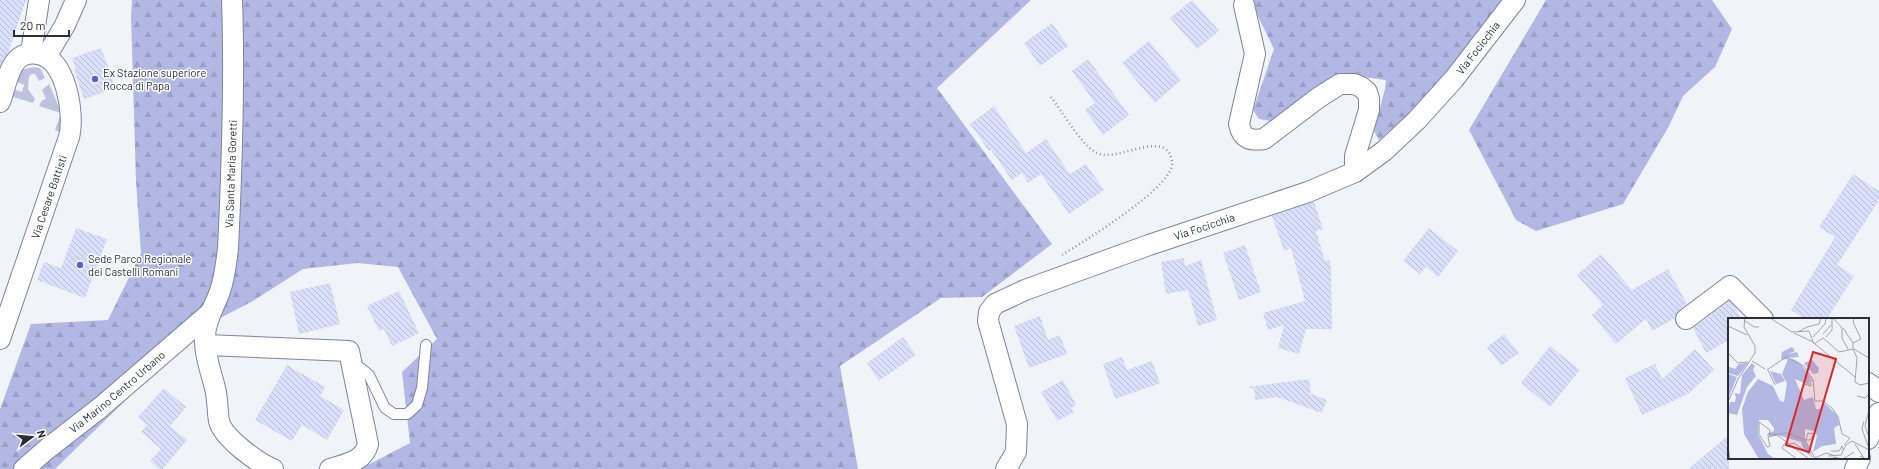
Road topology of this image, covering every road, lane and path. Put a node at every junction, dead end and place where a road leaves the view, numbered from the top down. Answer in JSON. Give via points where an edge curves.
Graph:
{"nodes":[{"id":1,"x":39,"y":0,"type":"edge"},
{"id":2,"x":76,"y":0,"type":"edge"},
{"id":3,"x":232,"y":0,"type":"edge"},
{"id":4,"x":1515,"y":0,"type":"edge"},
{"id":5,"x":1244,"y":5,"type":"dead end"},
{"id":6,"x":39,"y":55,"type":"junction"},
{"id":7,"x":1051,"y":97,"type":"dead end"},
{"id":8,"x":0,"y":102,"type":"edge"},
{"id":9,"x":1354,"y":172,"type":"junction"},
{"id":10,"x":1060,"y":256,"type":"dead end"},
{"id":11,"x":210,"y":313,"type":"junction"},
{"id":12,"x":1762,"y":318,"type":"edge"},
{"id":13,"x":1686,"y":319,"type":"dead end"},
{"id":14,"x":0,"y":339,"type":"edge"},
{"id":15,"x":206,"y":345,"type":"junction"},
{"id":16,"x":426,"y":345,"type":"dead end"},
{"id":17,"x":351,"y":360,"type":"junction"},
{"id":18,"x":1869,"y":384,"type":"edge"},
{"id":19,"x":1879,"y":392,"type":"edge"},
{"id":20,"x":1879,"y":413,"type":"edge"},
{"id":21,"x":1869,"y":437,"type":"edge"},
{"id":22,"x":1860,"y":459,"type":"edge"},
{"id":23,"x":24,"y":469,"type":"edge"},
{"id":24,"x":273,"y":469,"type":"edge"},
{"id":25,"x":330,"y":469,"type":"edge"},
{"id":26,"x":1006,"y":469,"type":"edge"},
{"id":27,"x":1855,"y":469,"type":"edge"}],
"edges":[{"from":1,"to":6,"type":"street"},
{"from":2,"to":6,"type":"street","via":[[65,25]]},
{"from":3,"to":11,"type":"street","name":"Via Santa Maria Goretti","via":[[234,112],[228,249],[220,292]]},
{"from":4,"to":9,"type":"street","name":"Via Focicchia","via":[[1459,73],[1417,120],[1384,151]]},
{"from":5,"to":9,"type":"street","via":[[1255,54],[1239,124],[1240,131],[1245,138],[1264,139],[1340,84],[1354,84],[1367,92],[1369,99],[1369,110],[1354,156]]},
{"from":6,"to":8,"type":"street","via":[[19,58],[14,64]]},
{"from":6,"to":14,"type":"street","name":"Via Cesare Battisti","via":[[53,63],[62,78],[71,110],[71,130]]},
{"from":7,"to":10,"type":"path","via":[[1096,153],[1110,154],[1161,147],[1168,150],[1172,159],[1172,165],[1165,178],[1137,204]]},
{"from":9,"to":26,"type":"street","name":"Via Focicchia","via":[[1308,192],[1060,277],[995,304],[989,312],[988,321],[1017,424],[1016,452]]},
{"from":11,"to":15,"type":"street","name":"Via Santa Maria Goretti"},
{"from":11,"to":23,"type":"street","name":"Via Marino Centro Urbano"},
{"from":12,"to":13,"type":"street","via":[[1730,286]]},
{"from":15,"to":17,"type":"street","via":[[349,350]]},
{"from":15,"to":24,"type":"street","name":"Via Santa Maria Goretti","via":[[218,401],[219,422],[225,432],[259,463]]},
{"from":16,"to":17,"type":"lane","via":[[422,388],[417,405],[407,414],[394,414],[385,408],[369,376]]},
{"from":17,"to":25,"type":"street","via":[[367,438],[366,450],[358,459]]},
{"from":18,"to":19,"type":"street"},
{"from":20,"to":21,"type":"street"},
{"from":22,"to":27,"type":"street"}]}
